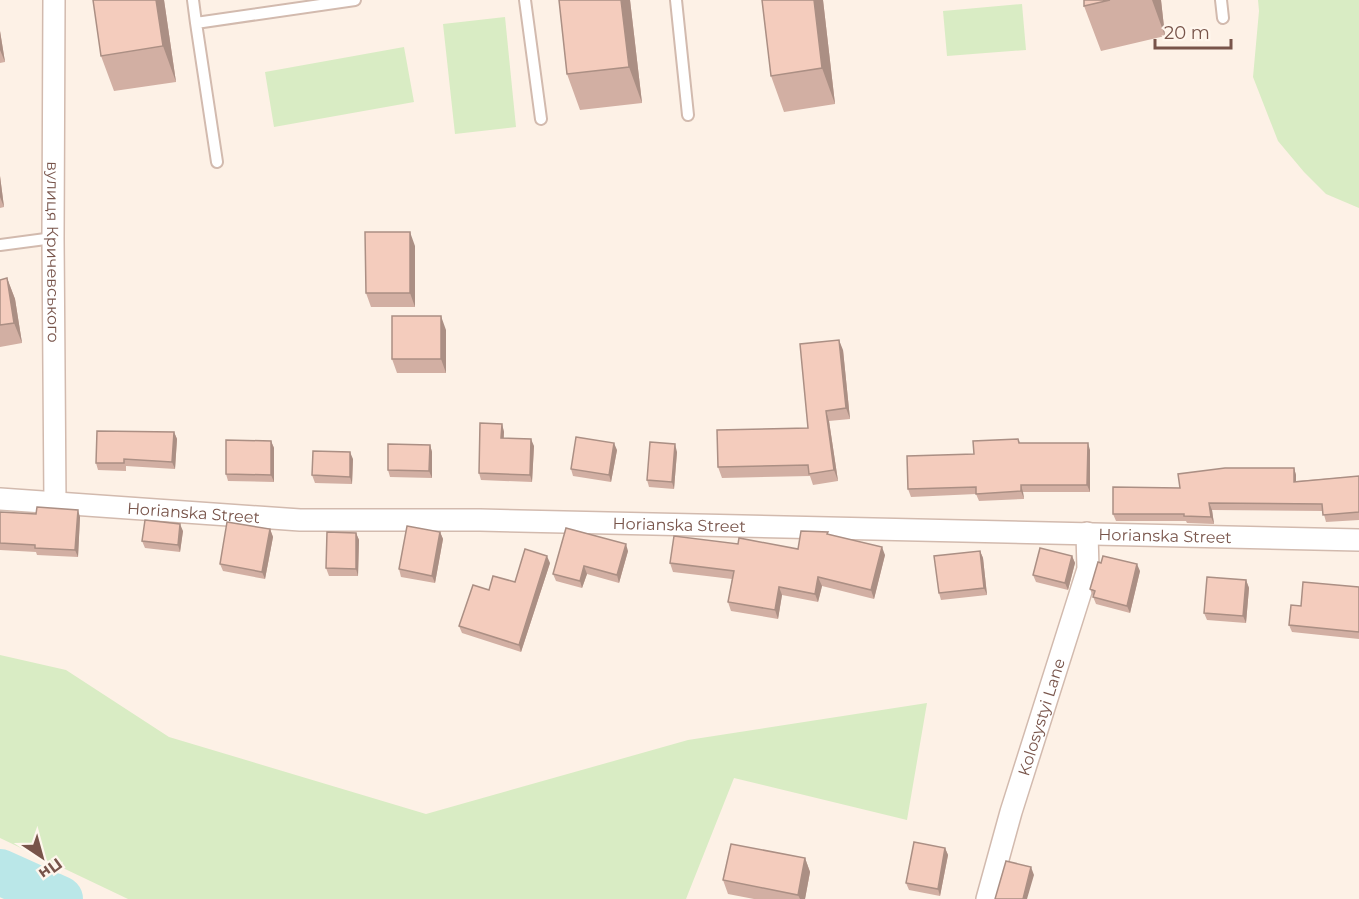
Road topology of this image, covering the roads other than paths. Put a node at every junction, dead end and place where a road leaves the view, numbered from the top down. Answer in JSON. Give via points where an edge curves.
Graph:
{"nodes":[{"id":1,"x":54,"y":0,"type":"edge"},
{"id":2,"x":193,"y":0,"type":"edge"},
{"id":3,"x":355,"y":0,"type":"edge"},
{"id":4,"x":525,"y":0,"type":"edge"},
{"id":5,"x":676,"y":0,"type":"edge"},
{"id":6,"x":1221,"y":0,"type":"edge"},
{"id":7,"x":1223,"y":18,"type":"dead end"},
{"id":8,"x":196,"y":23,"type":"junction"},
{"id":9,"x":688,"y":115,"type":"dead end"},
{"id":10,"x":541,"y":118,"type":"dead end"},
{"id":11,"x":217,"y":162,"type":"dead end"},
{"id":12,"x":53,"y":238,"type":"junction"},
{"id":13,"x":0,"y":245,"type":"edge"},
{"id":14,"x":0,"y":499,"type":"edge"},
{"id":15,"x":55,"y":503,"type":"junction"},
{"id":16,"x":1087,"y":533,"type":"junction"},
{"id":17,"x":1359,"y":540,"type":"edge"},
{"id":18,"x":987,"y":899,"type":"edge"}],
"edges":[{"from":1,"to":12,"type":"street","name":"вулиця Кричевського"},
{"from":2,"to":8,"type":"lane"},
{"from":3,"to":8,"type":"lane"},
{"from":4,"to":10,"type":"lane"},
{"from":5,"to":9,"type":"lane"},
{"from":6,"to":7,"type":"lane"},
{"from":8,"to":11,"type":"lane"},
{"from":12,"to":13,"type":"lane"},
{"from":12,"to":15,"type":"street","name":"вулиця Кричевського"},
{"from":14,"to":15,"type":"street","name":"Horianska Street"},
{"from":15,"to":16,"type":"street","name":"Horianska Street","via":[[300,520]]},
{"from":16,"to":17,"type":"street","name":"Horianska Street"},
{"from":16,"to":18,"type":"street","name":"Kolosystyi Lane","via":[[1088,569]]}]}
